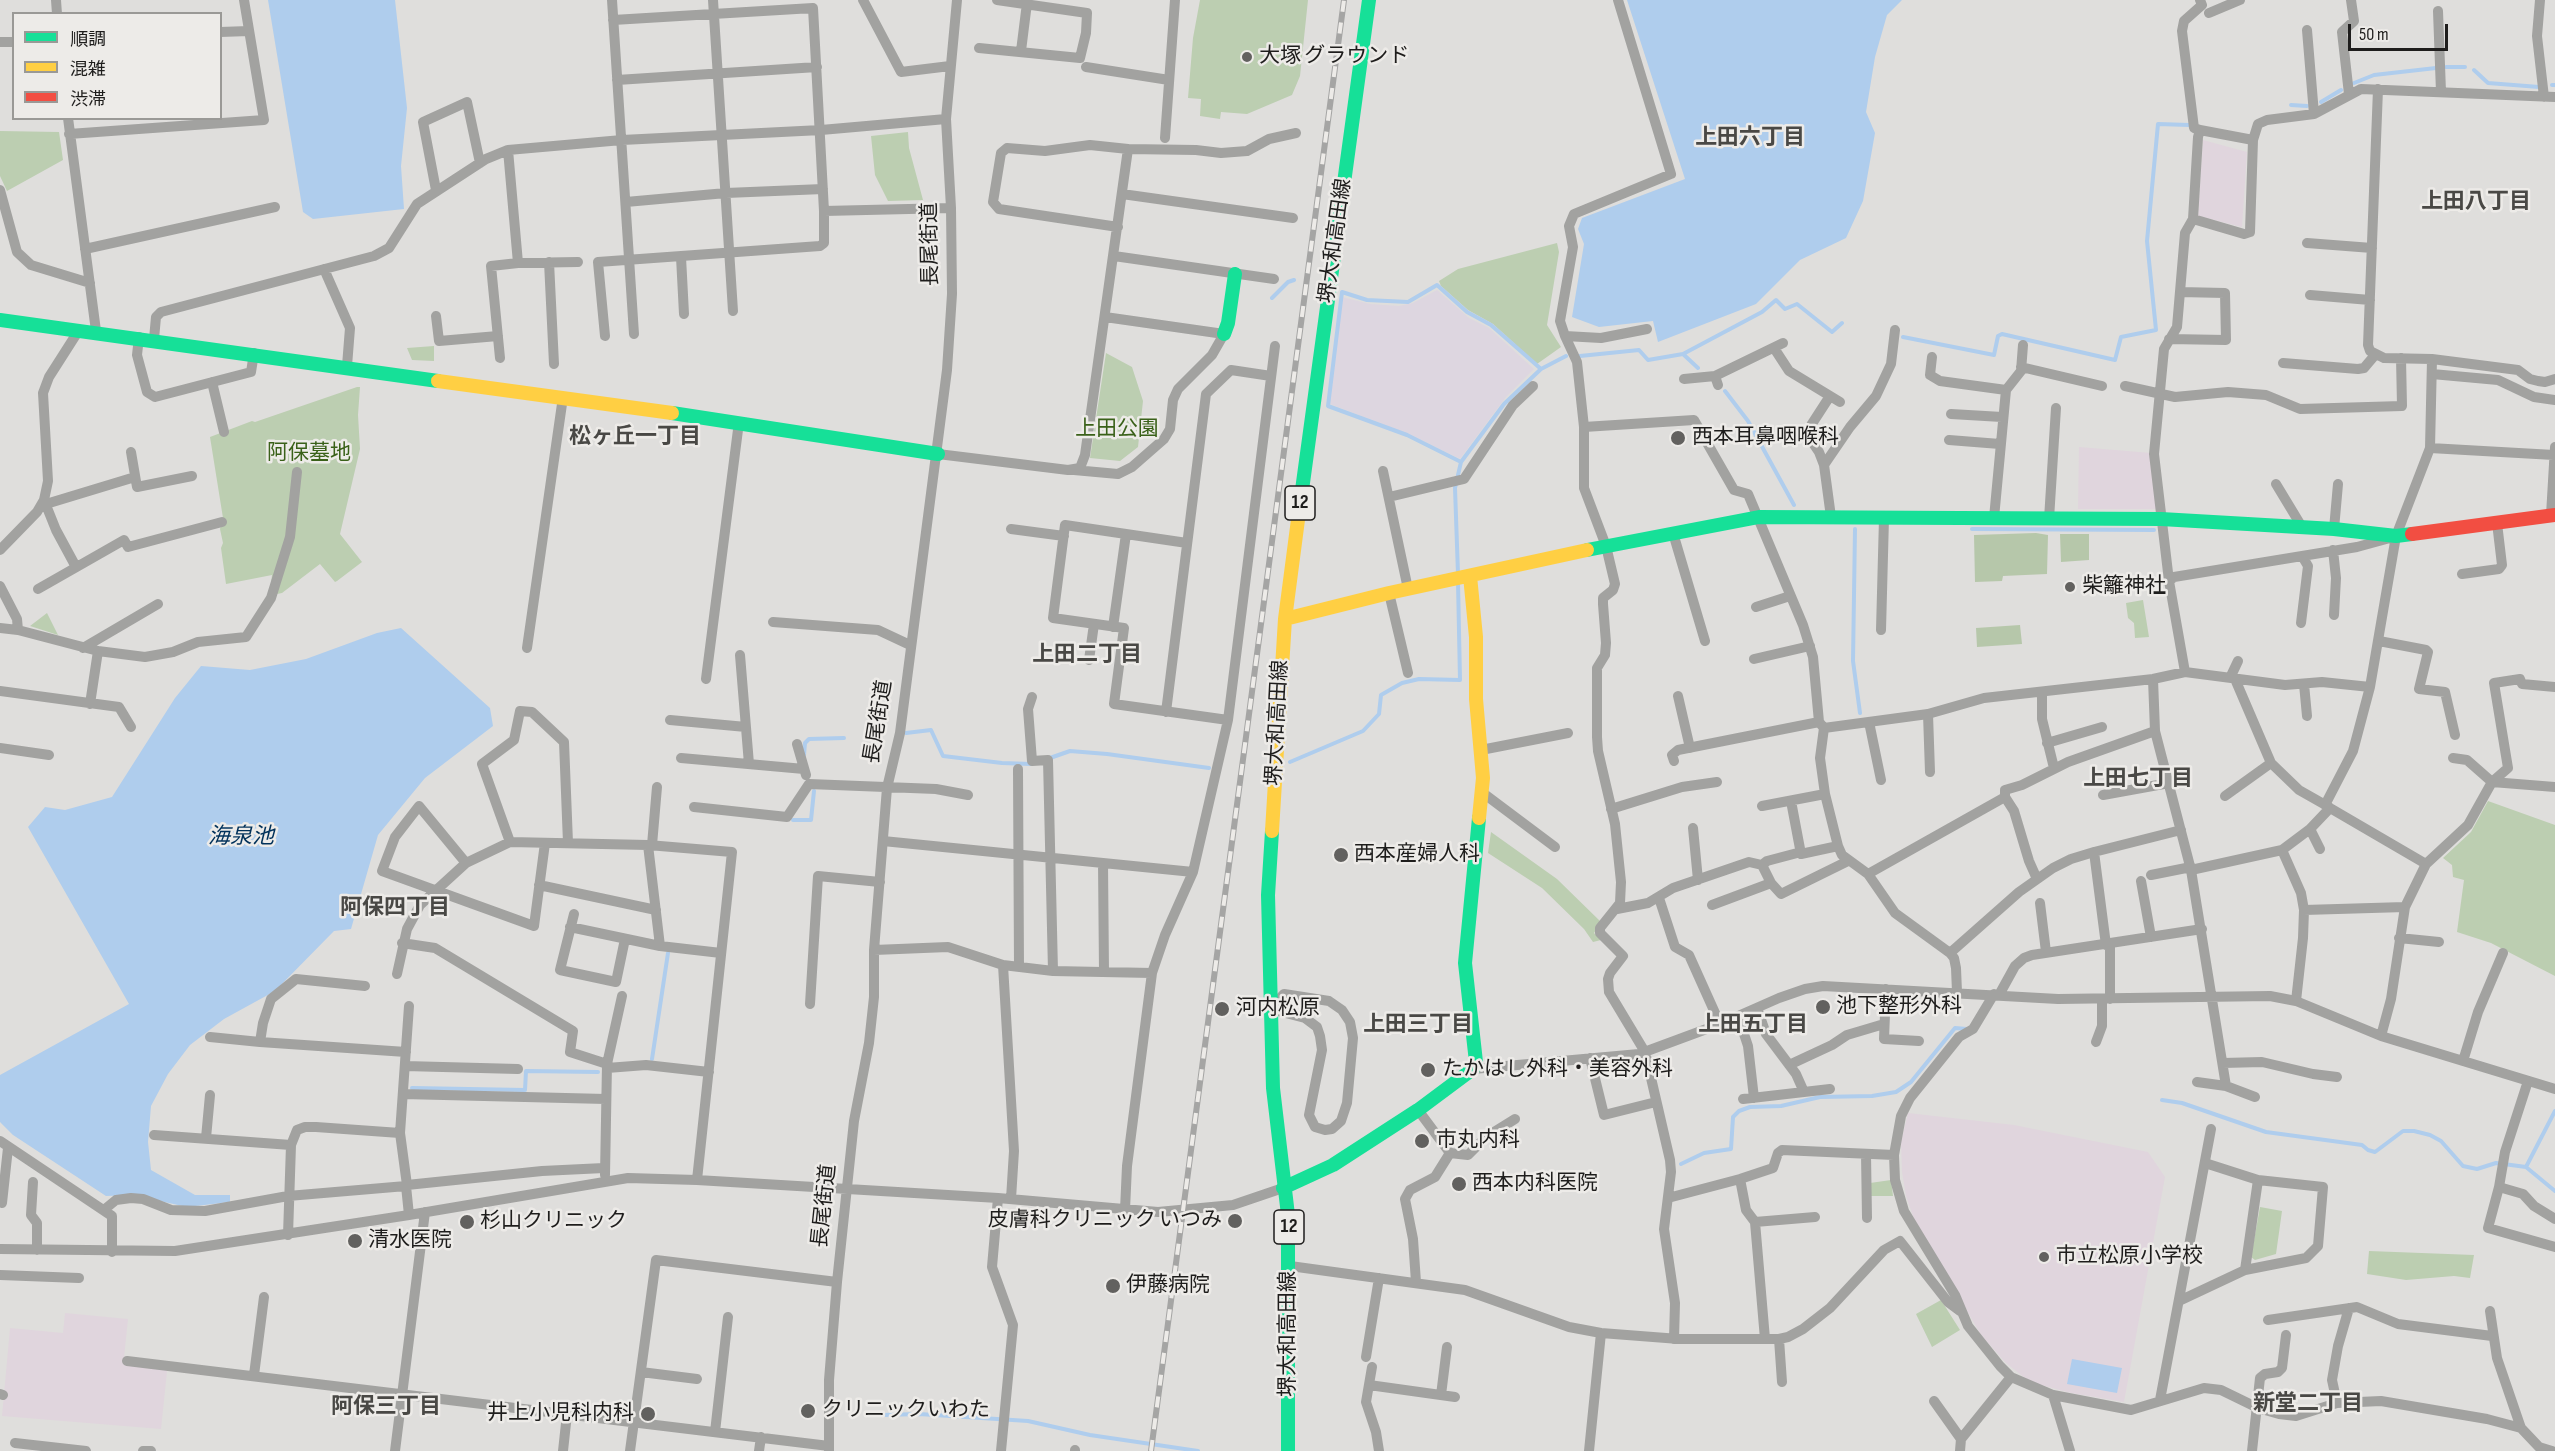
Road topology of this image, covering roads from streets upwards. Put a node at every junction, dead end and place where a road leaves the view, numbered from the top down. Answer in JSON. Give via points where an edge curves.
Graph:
{"nodes":[{"id":1,"x":244,"y":0,"type":"edge"},
{"id":2,"x":612,"y":0,"type":"edge"},
{"id":3,"x":713,"y":0,"type":"edge"},
{"id":4,"x":863,"y":0,"type":"edge"},
{"id":5,"x":957,"y":0,"type":"edge"},
{"id":6,"x":997,"y":0,"type":"edge"},
{"id":7,"x":1175,"y":0,"type":"edge"},
{"id":8,"x":1369,"y":0,"type":"edge"},
{"id":9,"x":1618,"y":0,"type":"edge"},
{"id":10,"x":2200,"y":0,"type":"edge"},
{"id":11,"x":2240,"y":0,"type":"edge"},
{"id":12,"x":2351,"y":0,"type":"edge"},
{"id":13,"x":2540,"y":0,"type":"edge"},
{"id":14,"x":1027,"y":3,"type":"junction"},
{"id":15,"x":799,"y":5,"type":"edge"},
{"id":16,"x":765,"y":6,"type":"edge"},
{"id":17,"x":2438,"y":11,"type":"dead end"},
{"id":18,"x":2209,"y":13,"type":"dead end"},
{"id":19,"x":714,"y":14,"type":"junction"},
{"id":20,"x":613,"y":20,"type":"junction"},
{"id":21,"x":2307,"y":30,"type":"dead end"},
{"id":22,"x":249,"y":31,"type":"junction"},
{"id":23,"x":222,"y":32,"type":"edge"},
{"id":24,"x":979,"y":48,"type":"dead end"},
{"id":25,"x":1021,"y":51,"type":"junction"},
{"id":26,"x":950,"y":66,"type":"junction"},
{"id":27,"x":817,"y":67,"type":"junction"},
{"id":28,"x":1086,"y":67,"type":"dead end"},
{"id":29,"x":718,"y":74,"type":"junction"},
{"id":30,"x":617,"y":80,"type":"junction"},
{"id":31,"x":1169,"y":80,"type":"junction"},
{"id":32,"x":2378,"y":89,"type":"junction"},
{"id":33,"x":2441,"y":92,"type":"junction"},
{"id":34,"x":2349,"y":94,"type":"junction"},
{"id":35,"x":2549,"y":97,"type":"edge"},
{"id":36,"x":2314,"y":114,"type":"junction"},
{"id":37,"x":946,"y":119,"type":"junction"},
{"id":38,"x":68,"y":120,"type":"edge"},
{"id":39,"x":821,"y":130,"type":"junction"},
{"id":40,"x":2200,"y":130,"type":"junction"},
{"id":41,"x":1296,"y":133,"type":"dead end"},
{"id":42,"x":69,"y":134,"type":"junction"},
{"id":43,"x":721,"y":134,"type":"junction"},
{"id":44,"x":1165,"y":138,"type":"dead end"},
{"id":45,"x":622,"y":140,"type":"junction"},
{"id":46,"x":2253,"y":140,"type":"junction"},
{"id":47,"x":1128,"y":149,"type":"junction"},
{"id":48,"x":508,"y":150,"type":"junction"},
{"id":49,"x":480,"y":163,"type":"junction"},
{"id":50,"x":823,"y":189,"type":"junction"},
{"id":51,"x":0,"y":190,"type":"edge"},
{"id":52,"x":436,"y":190,"type":"junction"},
{"id":53,"x":726,"y":193,"type":"junction"},
{"id":54,"x":1122,"y":195,"type":"junction"},
{"id":55,"x":626,"y":202,"type":"junction"},
{"id":56,"x":275,"y":207,"type":"dead end"},
{"id":57,"x":951,"y":208,"type":"junction"},
{"id":58,"x":824,"y":211,"type":"junction"},
{"id":59,"x":1293,"y":218,"type":"dead end"},
{"id":60,"x":2193,"y":219,"type":"junction"},
{"id":61,"x":4,"y":220,"type":"edge"},
{"id":62,"x":1118,"y":227,"type":"junction"},
{"id":63,"x":2307,"y":243,"type":"dead end"},
{"id":64,"x":2372,"y":248,"type":"junction"},
{"id":65,"x":85,"y":249,"type":"junction"},
{"id":66,"x":729,"y":253,"type":"junction"},
{"id":67,"x":1114,"y":256,"type":"junction"},
{"id":68,"x":681,"y":257,"type":"junction"},
{"id":69,"x":629,"y":261,"type":"junction"},
{"id":70,"x":549,"y":262,"type":"junction"},
{"id":71,"x":578,"y":262,"type":"dead end"},
{"id":72,"x":518,"y":263,"type":"junction"},
{"id":73,"x":324,"y":268,"type":"junction"},
{"id":74,"x":1235,"y":274,"type":"junction"},
{"id":75,"x":1274,"y":279,"type":"dead end"},
{"id":76,"x":90,"y":283,"type":"junction"},
{"id":77,"x":2180,"y":292,"type":"junction"},
{"id":78,"x":2310,"y":295,"type":"dead end"},
{"id":79,"x":2370,"y":300,"type":"junction"},
{"id":80,"x":733,"y":311,"type":"dead end"},
{"id":81,"x":684,"y":314,"type":"dead end"},
{"id":82,"x":436,"y":316,"type":"dead end"},
{"id":83,"x":1105,"y":317,"type":"junction"},
{"id":84,"x":0,"y":320,"type":"edge"},
{"id":85,"x":1647,"y":329,"type":"dead end"},
{"id":86,"x":79,"y":330,"type":"junction"},
{"id":87,"x":1894,"y":330,"type":"dead end"},
{"id":88,"x":96,"y":331,"type":"junction"},
{"id":89,"x":634,"y":334,"type":"dead end"},
{"id":90,"x":1224,"y":334,"type":"junction"},
{"id":91,"x":498,"y":336,"type":"junction"},
{"id":92,"x":606,"y":336,"type":"dead end"},
{"id":93,"x":1565,"y":336,"type":"junction"},
{"id":94,"x":139,"y":337,"type":"junction"},
{"id":95,"x":154,"y":339,"type":"junction"},
{"id":96,"x":2169,"y":339,"type":"junction"},
{"id":97,"x":2023,"y":345,"type":"dead end"},
{"id":98,"x":1275,"y":346,"type":"dead end"},
{"id":99,"x":254,"y":353,"type":"junction"},
{"id":100,"x":2375,"y":355,"type":"junction"},
{"id":101,"x":1932,"y":357,"type":"dead end"},
{"id":102,"x":500,"y":358,"type":"dead end"},
{"id":103,"x":2402,"y":358,"type":"junction"},
{"id":104,"x":2432,"y":359,"type":"junction"},
{"id":105,"x":2283,"y":363,"type":"dead end"},
{"id":106,"x":554,"y":364,"type":"dead end"},
{"id":107,"x":347,"y":366,"type":"junction"},
{"id":108,"x":2021,"y":367,"type":"junction"},
{"id":109,"x":2432,"y":374,"type":"junction"},
{"id":110,"x":1271,"y":376,"type":"junction"},
{"id":111,"x":1684,"y":379,"type":"dead end"},
{"id":112,"x":2555,"y":379,"type":"edge"},
{"id":113,"x":212,"y":382,"type":"junction"},
{"id":114,"x":1533,"y":386,"type":"dead end"},
{"id":115,"x":2102,"y":386,"type":"dead end"},
{"id":116,"x":2125,"y":386,"type":"dead end"},
{"id":117,"x":2006,"y":390,"type":"junction"},
{"id":118,"x":2159,"y":393,"type":"junction"},
{"id":119,"x":1830,"y":396,"type":"junction"},
{"id":120,"x":563,"y":397,"type":"junction"},
{"id":121,"x":2555,"y":400,"type":"edge"},
{"id":122,"x":1840,"y":402,"type":"dead end"},
{"id":123,"x":2056,"y":408,"type":"dead end"},
{"id":124,"x":1951,"y":414,"type":"dead end"},
{"id":125,"x":2002,"y":417,"type":"junction"},
{"id":126,"x":739,"y":422,"type":"junction"},
{"id":127,"x":1584,"y":427,"type":"junction"},
{"id":128,"x":224,"y":432,"type":"dead end"},
{"id":129,"x":1949,"y":440,"type":"dead end"},
{"id":130,"x":2000,"y":444,"type":"junction"},
{"id":131,"x":2555,"y":447,"type":"edge"},
{"id":132,"x":2430,"y":448,"type":"junction"},
{"id":133,"x":131,"y":452,"type":"dead end"},
{"id":134,"x":938,"y":454,"type":"junction"},
{"id":135,"x":2554,"y":455,"type":"edge"},
{"id":136,"x":1824,"y":465,"type":"junction"},
{"id":137,"x":1074,"y":470,"type":"junction"},
{"id":138,"x":1383,"y":471,"type":"dead end"},
{"id":139,"x":297,"y":472,"type":"dead end"},
{"id":140,"x":192,"y":476,"type":"dead end"},
{"id":141,"x":135,"y":477,"type":"junction"},
{"id":142,"x":2276,"y":484,"type":"dead end"},
{"id":143,"x":2338,"y":484,"type":"dead end"},
{"id":144,"x":1389,"y":497,"type":"junction"},
{"id":145,"x":45,"y":502,"type":"junction"},
{"id":146,"x":2553,"y":515,"type":"edge"},
{"id":147,"x":1759,"y":517,"type":"junction"},
{"id":148,"x":1831,"y":517,"type":"junction"},
{"id":149,"x":1884,"y":518,"type":"junction"},
{"id":150,"x":1994,"y":518,"type":"junction"},
{"id":151,"x":2049,"y":519,"type":"junction"},
{"id":152,"x":2161,"y":519,"type":"junction"},
{"id":153,"x":222,"y":522,"type":"dead end"},
{"id":154,"x":2497,"y":523,"type":"junction"},
{"id":155,"x":2302,"y":527,"type":"junction"},
{"id":156,"x":2334,"y":529,"type":"junction"},
{"id":157,"x":1011,"y":530,"type":"dead end"},
{"id":158,"x":1673,"y":533,"type":"junction"},
{"id":159,"x":1126,"y":534,"type":"junction"},
{"id":160,"x":1064,"y":536,"type":"junction"},
{"id":161,"x":2396,"y":536,"type":"junction"},
{"id":162,"x":1188,"y":543,"type":"junction"},
{"id":163,"x":1605,"y":546,"type":"junction"},
{"id":164,"x":0,"y":550,"type":"edge"},
{"id":165,"x":2333,"y":550,"type":"junction"},
{"id":166,"x":2302,"y":556,"type":"junction"},
{"id":167,"x":76,"y":567,"type":"junction"},
{"id":168,"x":2462,"y":574,"type":"dead end"},
{"id":169,"x":1468,"y":576,"type":"junction"},
{"id":170,"x":2169,"y":581,"type":"junction"},
{"id":171,"x":0,"y":586,"type":"edge"},
{"id":172,"x":38,"y":589,"type":"dead end"},
{"id":173,"x":1408,"y":589,"type":"junction"},
{"id":174,"x":1389,"y":593,"type":"junction"},
{"id":175,"x":1790,"y":596,"type":"junction"},
{"id":176,"x":158,"y":604,"type":"dead end"},
{"id":177,"x":1756,"y":607,"type":"dead end"},
{"id":178,"x":2334,"y":615,"type":"dead end"},
{"id":179,"x":1285,"y":619,"type":"junction"},
{"id":180,"x":773,"y":622,"type":"dead end"},
{"id":181,"x":2301,"y":623,"type":"dead end"},
{"id":182,"x":1094,"y":624,"type":"junction"},
{"id":183,"x":1113,"y":627,"type":"junction"},
{"id":184,"x":0,"y":628,"type":"edge"},
{"id":185,"x":18,"y":630,"type":"junction"},
{"id":186,"x":1881,"y":630,"type":"dead end"},
{"id":187,"x":1705,"y":641,"type":"dead end"},
{"id":188,"x":2379,"y":641,"type":"junction"},
{"id":189,"x":910,"y":645,"type":"junction"},
{"id":190,"x":1810,"y":646,"type":"junction"},
{"id":191,"x":83,"y":648,"type":"junction"},
{"id":192,"x":527,"y":648,"type":"dead end"},
{"id":193,"x":98,"y":651,"type":"junction"},
{"id":194,"x":740,"y":655,"type":"dead end"},
{"id":195,"x":1754,"y":659,"type":"dead end"},
{"id":196,"x":1089,"y":660,"type":"dead end"},
{"id":197,"x":2238,"y":661,"type":"dead end"},
{"id":198,"x":2185,"y":672,"type":"junction"},
{"id":199,"x":1408,"y":673,"type":"dead end"},
{"id":200,"x":706,"y":679,"type":"dead end"},
{"id":201,"x":2153,"y":679,"type":"junction"},
{"id":202,"x":2232,"y":679,"type":"junction"},
{"id":203,"x":2304,"y":684,"type":"junction"},
{"id":204,"x":2370,"y":687,"type":"junction"},
{"id":205,"x":2555,"y":687,"type":"edge"},
{"id":206,"x":0,"y":692,"type":"edge"},
{"id":207,"x":2042,"y":692,"type":"junction"},
{"id":208,"x":1678,"y":696,"type":"dead end"},
{"id":209,"x":1032,"y":697,"type":"dead end"},
{"id":210,"x":90,"y":704,"type":"junction"},
{"id":211,"x":1166,"y":712,"type":"junction"},
{"id":212,"x":1928,"y":714,"type":"junction"},
{"id":213,"x":2307,"y":716,"type":"dead end"},
{"id":214,"x":670,"y":720,"type":"dead end"},
{"id":215,"x":1228,"y":720,"type":"junction"},
{"id":216,"x":1869,"y":722,"type":"junction"},
{"id":217,"x":1821,"y":725,"type":"junction"},
{"id":218,"x":131,"y":727,"type":"dead end"},
{"id":219,"x":746,"y":727,"type":"junction"},
{"id":220,"x":2102,"y":728,"type":"dead end"},
{"id":221,"x":2155,"y":730,"type":"junction"},
{"id":222,"x":1568,"y":733,"type":"dead end"},
{"id":223,"x":2455,"y":735,"type":"dead end"},
{"id":224,"x":2047,"y":743,"type":"junction"},
{"id":225,"x":797,"y":744,"type":"dead end"},
{"id":226,"x":0,"y":748,"type":"edge"},
{"id":227,"x":1690,"y":748,"type":"junction"},
{"id":228,"x":1481,"y":750,"type":"junction"},
{"id":229,"x":49,"y":754,"type":"dead end"},
{"id":230,"x":681,"y":758,"type":"dead end"},
{"id":231,"x":2453,"y":758,"type":"dead end"},
{"id":232,"x":1674,"y":761,"type":"dead end"},
{"id":233,"x":2271,"y":763,"type":"junction"},
{"id":234,"x":749,"y":764,"type":"junction"},
{"id":235,"x":2054,"y":768,"type":"junction"},
{"id":236,"x":804,"y":769,"type":"junction"},
{"id":237,"x":1018,"y":769,"type":"dead end"},
{"id":238,"x":1930,"y":772,"type":"dead end"},
{"id":239,"x":1881,"y":780,"type":"dead end"},
{"id":240,"x":1717,"y":782,"type":"dead end"},
{"id":241,"x":2492,"y":782,"type":"junction"},
{"id":242,"x":2169,"y":783,"type":"junction"},
{"id":243,"x":809,"y":784,"type":"junction"},
{"id":244,"x":657,"y":787,"type":"dead end"},
{"id":245,"x":2555,"y":787,"type":"edge"},
{"id":246,"x":887,"y":788,"type":"junction"},
{"id":247,"x":1483,"y":793,"type":"junction"},
{"id":248,"x":1825,"y":794,"type":"junction"},
{"id":249,"x":968,"y":795,"type":"dead end"},
{"id":250,"x":2103,"y":795,"type":"dead end"},
{"id":251,"x":2225,"y":796,"type":"dead end"},
{"id":252,"x":2005,"y":797,"type":"junction"},
{"id":253,"x":1791,"y":801,"type":"junction"},
{"id":254,"x":1762,"y":806,"type":"dead end"},
{"id":255,"x":2327,"y":806,"type":"junction"},
{"id":256,"x":694,"y":807,"type":"dead end"},
{"id":257,"x":1611,"y":809,"type":"junction"},
{"id":258,"x":1693,"y":828,"type":"dead end"},
{"id":259,"x":2310,"y":829,"type":"junction"},
{"id":260,"x":2181,"y":830,"type":"junction"},
{"id":261,"x":883,"y":841,"type":"junction"},
{"id":262,"x":510,"y":842,"type":"junction"},
{"id":263,"x":544,"y":843,"type":"junction"},
{"id":264,"x":568,"y":843,"type":"junction"},
{"id":265,"x":650,"y":845,"type":"junction"},
{"id":266,"x":1838,"y":846,"type":"junction"},
{"id":267,"x":1555,"y":848,"type":"dead end"},
{"id":268,"x":2320,"y":849,"type":"dead end"},
{"id":269,"x":2282,"y":850,"type":"junction"},
{"id":270,"x":1801,"y":852,"type":"junction"},
{"id":271,"x":2094,"y":852,"type":"junction"},
{"id":272,"x":1018,"y":855,"type":"junction"},
{"id":273,"x":1051,"y":859,"type":"junction"},
{"id":274,"x":1848,"y":861,"type":"junction"},
{"id":275,"x":466,"y":863,"type":"junction"},
{"id":276,"x":1103,"y":863,"type":"junction"},
{"id":277,"x":2426,"y":864,"type":"junction"},
{"id":278,"x":1762,"y":866,"type":"junction"},
{"id":279,"x":2191,"y":869,"type":"junction"},
{"id":280,"x":1192,"y":872,"type":"junction"},
{"id":281,"x":1868,"y":874,"type":"junction"},
{"id":282,"x":2037,"y":879,"type":"junction"},
{"id":283,"x":1698,"y":880,"type":"junction"},
{"id":284,"x":880,"y":882,"type":"junction"},
{"id":285,"x":1772,"y":883,"type":"junction"},
{"id":286,"x":539,"y":885,"type":"junction"},
{"id":287,"x":436,"y":891,"type":"junction"},
{"id":288,"x":1659,"y":898,"type":"junction"},
{"id":289,"x":2040,"y":903,"type":"dead end"},
{"id":290,"x":1712,"y":905,"type":"dead end"},
{"id":291,"x":2405,"y":908,"type":"junction"},
{"id":292,"x":1617,"y":909,"type":"junction"},
{"id":293,"x":656,"y":910,"type":"junction"},
{"id":294,"x":2304,"y":910,"type":"junction"},
{"id":295,"x":574,"y":914,"type":"dead end"},
{"id":296,"x":570,"y":927,"type":"junction"},
{"id":297,"x":2202,"y":929,"type":"junction"},
{"id":298,"x":2151,"y":937,"type":"junction"},
{"id":299,"x":2399,"y":938,"type":"junction"},
{"id":300,"x":625,"y":939,"type":"junction"},
{"id":301,"x":2439,"y":942,"type":"dead end"},
{"id":302,"x":402,"y":944,"type":"junction"},
{"id":303,"x":2108,"y":945,"type":"junction"},
{"id":304,"x":660,"y":946,"type":"junction"},
{"id":305,"x":874,"y":950,"type":"junction"},
{"id":306,"x":2046,"y":952,"type":"junction"},
{"id":307,"x":721,"y":953,"type":"junction"},
{"id":308,"x":1950,"y":953,"type":"junction"},
{"id":309,"x":2503,"y":953,"type":"dead end"},
{"id":310,"x":1003,"y":965,"type":"junction"},
{"id":311,"x":1019,"y":967,"type":"junction"},
{"id":312,"x":1053,"y":971,"type":"junction"},
{"id":313,"x":1104,"y":972,"type":"junction"},
{"id":314,"x":1152,"y":973,"type":"junction"},
{"id":315,"x":397,"y":974,"type":"dead end"},
{"id":316,"x":365,"y":986,"type":"dead end"},
{"id":317,"x":1886,"y":989,"type":"junction"},
{"id":318,"x":1957,"y":992,"type":"junction"},
{"id":319,"x":1997,"y":994,"type":"junction"},
{"id":320,"x":622,"y":996,"type":"dead end"},
{"id":321,"x":2212,"y":996,"type":"junction"},
{"id":322,"x":2106,"y":999,"type":"junction"},
{"id":323,"x":2296,"y":1001,"type":"junction"},
{"id":324,"x":810,"y":1004,"type":"dead end"},
{"id":325,"x":409,"y":1006,"type":"dead end"},
{"id":326,"x":1757,"y":1008,"type":"junction"},
{"id":327,"x":1270,"y":1009,"type":"junction"},
{"id":328,"x":1738,"y":1016,"type":"junction"},
{"id":329,"x":1720,"y":1024,"type":"junction"},
{"id":330,"x":1884,"y":1024,"type":"junction"},
{"id":331,"x":2381,"y":1036,"type":"junction"},
{"id":332,"x":210,"y":1037,"type":"dead end"},
{"id":333,"x":1919,"y":1041,"type":"dead end"},
{"id":334,"x":260,"y":1042,"type":"junction"},
{"id":335,"x":2097,"y":1042,"type":"dead end"},
{"id":336,"x":406,"y":1052,"type":"junction"},
{"id":337,"x":1645,"y":1052,"type":"junction"},
{"id":338,"x":1590,"y":1058,"type":"junction"},
{"id":339,"x":2463,"y":1061,"type":"junction"},
{"id":340,"x":2223,"y":1063,"type":"junction"},
{"id":341,"x":1790,"y":1065,"type":"junction"},
{"id":342,"x":405,"y":1066,"type":"junction"},
{"id":343,"x":607,"y":1066,"type":"junction"},
{"id":344,"x":518,"y":1069,"type":"dead end"},
{"id":345,"x":1473,"y":1069,"type":"junction"},
{"id":346,"x":709,"y":1072,"type":"junction"},
{"id":347,"x":2337,"y":1077,"type":"dead end"},
{"id":348,"x":2528,"y":1081,"type":"junction"},
{"id":349,"x":2197,"y":1082,"type":"dead end"},
{"id":350,"x":2226,"y":1086,"type":"junction"},
{"id":351,"x":1830,"y":1089,"type":"dead end"},
{"id":352,"x":2555,"y":1089,"type":"edge"},
{"id":353,"x":1804,"y":1092,"type":"junction"},
{"id":354,"x":403,"y":1094,"type":"junction"},
{"id":355,"x":210,"y":1095,"type":"dead end"},
{"id":356,"x":2255,"y":1097,"type":"dead end"},
{"id":357,"x":1754,"y":1098,"type":"junction"},
{"id":358,"x":606,"y":1099,"type":"junction"},
{"id":359,"x":1743,"y":1099,"type":"dead end"},
{"id":360,"x":1656,"y":1102,"type":"junction"},
{"id":361,"x":1418,"y":1110,"type":"junction"},
{"id":362,"x":1515,"y":1119,"type":"dead end"},
{"id":363,"x":2211,"y":1129,"type":"dead end"},
{"id":364,"x":400,"y":1133,"type":"junction"},
{"id":365,"x":154,"y":1135,"type":"dead end"},
{"id":366,"x":206,"y":1138,"type":"junction"},
{"id":367,"x":4,"y":1144,"type":"edge"},
{"id":368,"x":291,"y":1145,"type":"junction"},
{"id":369,"x":1450,"y":1153,"type":"junction"},
{"id":370,"x":1866,"y":1154,"type":"junction"},
{"id":371,"x":1894,"y":1155,"type":"junction"},
{"id":372,"x":2205,"y":1162,"type":"junction"},
{"id":373,"x":604,"y":1168,"type":"junction"},
{"id":374,"x":1740,"y":1179,"type":"junction"},
{"id":375,"x":698,"y":1180,"type":"junction"},
{"id":376,"x":2258,"y":1180,"type":"junction"},
{"id":377,"x":606,"y":1181,"type":"junction"},
{"id":378,"x":33,"y":1182,"type":"dead end"},
{"id":379,"x":406,"y":1186,"type":"junction"},
{"id":380,"x":2499,"y":1187,"type":"junction"},
{"id":381,"x":1283,"y":1188,"type":"junction"},
{"id":382,"x":846,"y":1190,"type":"junction"},
{"id":383,"x":288,"y":1196,"type":"junction"},
{"id":384,"x":998,"y":1198,"type":"junction"},
{"id":385,"x":1668,"y":1198,"type":"junction"},
{"id":386,"x":1011,"y":1200,"type":"junction"},
{"id":387,"x":2,"y":1203,"type":"dead end"},
{"id":388,"x":105,"y":1209,"type":"junction"},
{"id":389,"x":1125,"y":1210,"type":"junction"},
{"id":390,"x":425,"y":1212,"type":"junction"},
{"id":391,"x":409,"y":1215,"type":"junction"},
{"id":392,"x":1815,"y":1217,"type":"dead end"},
{"id":393,"x":1867,"y":1218,"type":"dead end"},
{"id":394,"x":2555,"y":1219,"type":"edge"},
{"id":395,"x":1755,"y":1222,"type":"junction"},
{"id":396,"x":288,"y":1235,"type":"junction"},
{"id":397,"x":2555,"y":1247,"type":"edge"},
{"id":398,"x":0,"y":1249,"type":"edge"},
{"id":399,"x":37,"y":1250,"type":"junction"},
{"id":400,"x":112,"y":1252,"type":"junction"},
{"id":401,"x":1290,"y":1266,"type":"junction"},
{"id":402,"x":2245,"y":1270,"type":"junction"},
{"id":403,"x":0,"y":1275,"type":"edge"},
{"id":404,"x":79,"y":1278,"type":"dead end"},
{"id":405,"x":1379,"y":1278,"type":"junction"},
{"id":406,"x":837,"y":1282,"type":"junction"},
{"id":407,"x":1416,"y":1282,"type":"junction"},
{"id":408,"x":264,"y":1297,"type":"dead end"},
{"id":409,"x":2179,"y":1301,"type":"junction"},
{"id":410,"x":2349,"y":1308,"type":"junction"},
{"id":411,"x":1960,"y":1311,"type":"junction"},
{"id":412,"x":2490,"y":1311,"type":"dead end"},
{"id":413,"x":728,"y":1317,"type":"dead end"},
{"id":414,"x":2268,"y":1320,"type":"dead end"},
{"id":415,"x":1601,"y":1333,"type":"junction"},
{"id":416,"x":2286,"y":1335,"type":"dead end"},
{"id":417,"x":2492,"y":1336,"type":"junction"},
{"id":418,"x":1674,"y":1339,"type":"junction"},
{"id":419,"x":1765,"y":1339,"type":"junction"},
{"id":420,"x":1779,"y":1339,"type":"junction"},
{"id":421,"x":1447,"y":1347,"type":"dead end"},
{"id":422,"x":127,"y":1361,"type":"dead end"},
{"id":423,"x":641,"y":1372,"type":"junction"},
{"id":424,"x":254,"y":1375,"type":"junction"},
{"id":425,"x":2012,"y":1377,"type":"junction"},
{"id":426,"x":697,"y":1379,"type":"dead end"},
{"id":427,"x":1782,"y":1382,"type":"dead end"},
{"id":428,"x":1369,"y":1385,"type":"junction"},
{"id":429,"x":402,"y":1394,"type":"junction"},
{"id":430,"x":1441,"y":1395,"type":"junction"},
{"id":431,"x":2053,"y":1395,"type":"junction"},
{"id":432,"x":1455,"y":1397,"type":"dead end"},
{"id":433,"x":2160,"y":1400,"type":"junction"},
{"id":434,"x":1934,"y":1401,"type":"dead end"},
{"id":435,"x":2337,"y":1403,"type":"junction"},
{"id":436,"x":2258,"y":1408,"type":"junction"},
{"id":437,"x":567,"y":1414,"type":"junction"},
{"id":438,"x":634,"y":1422,"type":"junction"},
{"id":439,"x":2521,"y":1428,"type":"junction"},
{"id":440,"x":715,"y":1432,"type":"junction"},
{"id":441,"x":761,"y":1437,"type":"junction"},
{"id":442,"x":1961,"y":1439,"type":"junction"},
{"id":443,"x":15,"y":1443,"type":"dead end"},
{"id":444,"x":829,"y":1449,"type":"edge"},
{"id":445,"x":1289,"y":1449,"type":"edge"},
{"id":446,"x":2538,"y":1449,"type":"edge"},
{"id":447,"x":86,"y":1451,"type":"edge"},
{"id":448,"x":143,"y":1451,"type":"edge"},
{"id":449,"x":151,"y":1451,"type":"edge"},
{"id":450,"x":395,"y":1451,"type":"edge"},
{"id":451,"x":563,"y":1451,"type":"edge"},
{"id":452,"x":630,"y":1451,"type":"edge"},
{"id":453,"x":759,"y":1451,"type":"edge"},
{"id":454,"x":1000,"y":1451,"type":"edge"},
{"id":455,"x":1379,"y":1451,"type":"edge"},
{"id":456,"x":1589,"y":1451,"type":"edge"},
{"id":457,"x":1960,"y":1451,"type":"edge"},
{"id":458,"x":2070,"y":1451,"type":"edge"},
{"id":459,"x":2252,"y":1451,"type":"edge"},
{"id":460,"x":2552,"y":1451,"type":"edge"}],
"edges":[{"from":1,"to":22,"type":"street"},
{"from":2,"to":20,"type":"street"},
{"from":3,"to":19,"type":"street"},
{"from":4,"to":26,"type":"street","via":[[901,72]]},
{"from":5,"to":26,"type":"street","name":"長尾街道"},
{"from":6,"to":14,"type":"street"},
{"from":7,"to":31,"type":"street"},
{"from":8,"to":179,"type":"street","name":"堺大和高田線","number":"12"},
{"from":9,"to":93,"type":"street","via":[[1671,174],[1574,214],[1569,226],[1573,247],[1560,321]]},
{"from":10,"to":40,"type":"street","via":[[2202,5],[2184,21],[2182,31],[2194,128]]},
{"from":11,"to":18,"type":"street"},
{"from":12,"to":34,"type":"street","via":[[2354,21],[2342,32]]},
{"from":13,"to":35,"type":"street","via":[[2537,36]]},
{"from":14,"to":25,"type":"street"},
{"from":14,"to":25,"type":"street","via":[[1088,13],[1086,33],[1080,58]]},
{"from":15,"to":16,"type":"street"},
{"from":15,"to":27,"type":"street","via":[[813,8]]},
{"from":16,"to":19,"type":"street"},
{"from":17,"to":33,"type":"street"},
{"from":19,"to":20,"type":"street"},
{"from":19,"to":29,"type":"street"},
{"from":20,"to":30,"type":"street"},
{"from":21,"to":36,"type":"street"},
{"from":22,"to":23,"type":"street"},
{"from":22,"to":42,"type":"street","via":[[264,120]]},
{"from":24,"to":25,"type":"street"},
{"from":26,"to":37,"type":"street","name":"長尾街道"},
{"from":27,"to":29,"type":"street"},
{"from":27,"to":39,"type":"street"},
{"from":28,"to":31,"type":"street"},
{"from":29,"to":30,"type":"street"},
{"from":29,"to":43,"type":"street"},
{"from":30,"to":45,"type":"street"},
{"from":31,"to":44,"type":"street"},
{"from":32,"to":33,"type":"street"},
{"from":32,"to":34,"type":"street"},
{"from":32,"to":64,"type":"street"},
{"from":33,"to":35,"type":"street"},
{"from":34,"to":36,"type":"street"},
{"from":36,"to":46,"type":"street","via":[[2267,120],[2258,124]]},
{"from":37,"to":39,"type":"street"},
{"from":37,"to":57,"type":"street","name":"長尾街道"},
{"from":38,"to":42,"type":"street"},
{"from":39,"to":43,"type":"street"},
{"from":39,"to":50,"type":"street"},
{"from":40,"to":46,"type":"street"},
{"from":40,"to":60,"type":"street"},
{"from":41,"to":47,"type":"street","via":[[1269,139],[1247,151]]},
{"from":42,"to":65,"type":"street"},
{"from":43,"to":45,"type":"street"},
{"from":43,"to":53,"type":"street"},
{"from":45,"to":48,"type":"street"},
{"from":45,"to":55,"type":"street"},
{"from":46,"to":60,"type":"street","via":[[2253,236]]},
{"from":47,"to":54,"type":"street"},
{"from":47,"to":62,"type":"street","via":[[1090,145],[1045,151],[1007,148],[1001,153],[993,202],[999,209]]},
{"from":48,"to":49,"type":"street"},
{"from":48,"to":72,"type":"street"},
{"from":49,"to":52,"type":"street"},
{"from":49,"to":52,"type":"street","via":[[467,102],[423,122]]},
{"from":50,"to":53,"type":"street"},
{"from":50,"to":58,"type":"street"},
{"from":51,"to":61,"type":"street"},
{"from":52,"to":73,"type":"street","via":[[417,204],[389,248],[374,256]]},
{"from":53,"to":55,"type":"street"},
{"from":53,"to":66,"type":"street"},
{"from":54,"to":59,"type":"street"},
{"from":54,"to":62,"type":"street"},
{"from":55,"to":69,"type":"street"},
{"from":56,"to":65,"type":"street"},
{"from":57,"to":58,"type":"street"},
{"from":57,"to":134,"type":"street","name":"長尾街道","via":[[952,294]]},
{"from":58,"to":66,"type":"street","via":[[824,243],[820,246]]},
{"from":60,"to":77,"type":"street","via":[[2185,233]]},
{"from":61,"to":76,"type":"street","via":[[17,252],[31,265]]},
{"from":62,"to":67,"type":"street"},
{"from":63,"to":64,"type":"street"},
{"from":64,"to":79,"type":"street"},
{"from":65,"to":76,"type":"street"},
{"from":66,"to":68,"type":"street"},
{"from":66,"to":80,"type":"street"},
{"from":67,"to":74,"type":"street"},
{"from":67,"to":83,"type":"street"},
{"from":68,"to":69,"type":"street"},
{"from":68,"to":81,"type":"street"},
{"from":69,"to":89,"type":"street"},
{"from":69,"to":92,"type":"street","via":[[598,262]]},
{"from":70,"to":71,"type":"street"},
{"from":70,"to":72,"type":"street"},
{"from":70,"to":106,"type":"street"},
{"from":72,"to":91,"type":"street","via":[[491,266]]},
{"from":73,"to":95,"type":"street","via":[[161,312],[156,317]]},
{"from":73,"to":107,"type":"street","via":[[350,328]]},
{"from":74,"to":75,"type":"street"},
{"from":74,"to":90,"type":"street"},
{"from":76,"to":88,"type":"street"},
{"from":77,"to":96,"type":"street","via":[[2177,327]]},
{"from":77,"to":96,"type":"street","via":[[2225,294],[2226,340]]},
{"from":78,"to":79,"type":"street"},
{"from":79,"to":100,"type":"street","via":[[2368,345]]},
{"from":82,"to":91,"type":"street","via":[[439,341]]},
{"from":83,"to":90,"type":"street"},
{"from":83,"to":137,"type":"street","via":[[1084,461]]},
{"from":84,"to":86,"type":"street"},
{"from":85,"to":93,"type":"street","via":[[1601,338]]},
{"from":86,"to":88,"type":"street"},
{"from":86,"to":145,"type":"street","via":[[43,393],[48,481]]},
{"from":87,"to":136,"type":"street","via":[[1891,364],[1876,396]]},
{"from":88,"to":94,"type":"street"},
{"from":90,"to":137,"type":"street","via":[[1212,355],[1178,389],[1170,429],[1164,439],[1118,474]]},
{"from":91,"to":102,"type":"street"},
{"from":93,"to":127,"type":"street","via":[[1577,362]]},
{"from":94,"to":95,"type":"street"},
{"from":94,"to":113,"type":"street","via":[[137,355],[147,392],[155,397]]},
{"from":95,"to":99,"type":"street"},
{"from":96,"to":118,"type":"street","via":[[2164,349]]},
{"from":97,"to":108,"type":"street"},
{"from":98,"to":110,"type":"street"},
{"from":99,"to":107,"type":"street"},
{"from":99,"to":113,"type":"street","via":[[251,372]]},
{"from":100,"to":103,"type":"street"},
{"from":100,"to":105,"type":"street","via":[[2364,368],[2358,369]]},
{"from":101,"to":117,"type":"street","via":[[1925,376]]},
{"from":103,"to":104,"type":"street"},
{"from":103,"to":118,"type":"street","via":[[2402,406],[2300,410],[2266,395],[2228,392],[2175,397]]},
{"from":104,"to":109,"type":"street"},
{"from":104,"to":112,"type":"street","via":[[2518,370],[2538,381]]},
{"from":107,"to":120,"type":"street"},
{"from":108,"to":115,"type":"street"},
{"from":108,"to":117,"type":"street"},
{"from":109,"to":121,"type":"street","via":[[2498,380],[2534,397]]},
{"from":109,"to":132,"type":"street"},
{"from":110,"to":162,"type":"street","via":[[1231,370],[1206,394]]},
{"from":110,"to":215,"type":"street"},
{"from":111,"to":119,"type":"street","via":[[1716,380],[1778,346],[1789,371]]},
{"from":113,"to":128,"type":"street"},
{"from":114,"to":144,"type":"street","via":[[1513,405],[1464,479]]},
{"from":116,"to":118,"type":"street"},
{"from":117,"to":125,"type":"street"},
{"from":118,"to":152,"type":"street","via":[[2154,454]]},
{"from":119,"to":122,"type":"street"},
{"from":119,"to":136,"type":"street","via":[[1806,433]]},
{"from":120,"to":126,"type":"street"},
{"from":120,"to":192,"type":"street"},
{"from":123,"to":151,"type":"street"},
{"from":124,"to":125,"type":"street"},
{"from":125,"to":130,"type":"street"},
{"from":126,"to":134,"type":"street"},
{"from":126,"to":200,"type":"street"},
{"from":127,"to":147,"type":"street","via":[[1694,420],[1734,490],[1748,494]]},
{"from":127,"to":163,"type":"street","via":[[1584,488]]},
{"from":129,"to":130,"type":"street"},
{"from":130,"to":150,"type":"street"},
{"from":131,"to":135,"type":"street"},
{"from":132,"to":135,"type":"street"},
{"from":132,"to":161,"type":"street"},
{"from":133,"to":141,"type":"street"},
{"from":134,"to":137,"type":"street"},
{"from":134,"to":189,"type":"street","name":"長尾街道"},
{"from":135,"to":146,"type":"street"},
{"from":136,"to":148,"type":"street"},
{"from":138,"to":144,"type":"street"},
{"from":139,"to":193,"type":"street","via":[[290,537],[271,598],[246,638],[198,642],[145,657]]},
{"from":140,"to":141,"type":"street","via":[[137,487]]},
{"from":141,"to":145,"type":"street"},
{"from":142,"to":155,"type":"street"},
{"from":143,"to":156,"type":"street"},
{"from":144,"to":173,"type":"street"},
{"from":145,"to":164,"type":"street"},
{"from":145,"to":167,"type":"street"},
{"from":146,"to":154,"type":"street"},
{"from":147,"to":148,"type":"street"},
{"from":147,"to":158,"type":"street"},
{"from":147,"to":175,"type":"street"},
{"from":148,"to":149,"type":"street"},
{"from":149,"to":150,"type":"street"},
{"from":149,"to":186,"type":"street"},
{"from":150,"to":151,"type":"street"},
{"from":151,"to":152,"type":"street"},
{"from":152,"to":155,"type":"street"},
{"from":152,"to":170,"type":"street"},
{"from":153,"to":167,"type":"street","via":[[128,547],[124,540]]},
{"from":154,"to":161,"type":"street"},
{"from":154,"to":168,"type":"street","via":[[2502,565]]},
{"from":155,"to":156,"type":"street"},
{"from":156,"to":161,"type":"street"},
{"from":157,"to":160,"type":"street"},
{"from":158,"to":163,"type":"street"},
{"from":158,"to":187,"type":"street"},
{"from":159,"to":160,"type":"street","via":[[1065,525]]},
{"from":159,"to":162,"type":"street"},
{"from":159,"to":183,"type":"street"},
{"from":160,"to":182,"type":"street","via":[[1053,618]]},
{"from":161,"to":165,"type":"street"},
{"from":161,"to":188,"type":"street"},
{"from":162,"to":211,"type":"street"},
{"from":163,"to":169,"type":"street"},
{"from":163,"to":257,"type":"street","via":[[1615,584],[1603,604],[1606,643],[1605,655],[1597,668],[1597,738]]},
{"from":165,"to":166,"type":"street"},
{"from":165,"to":178,"type":"street"},
{"from":166,"to":170,"type":"street","via":[[2174,577]]},
{"from":166,"to":181,"type":"street","via":[[2308,567]]},
{"from":167,"to":172,"type":"street"},
{"from":169,"to":173,"type":"street"},
{"from":169,"to":228,"type":"street","via":[[1476,637]]},
{"from":170,"to":198,"type":"street"},
{"from":171,"to":185,"type":"street","via":[[17,619]]},
{"from":173,"to":174,"type":"street"},
{"from":174,"to":179,"type":"street"},
{"from":174,"to":199,"type":"street"},
{"from":175,"to":177,"type":"street"},
{"from":175,"to":190,"type":"street"},
{"from":176,"to":191,"type":"street"},
{"from":179,"to":327,"type":"street","name":"堺大和高田線","number":"12","via":[[1268,895]]},
{"from":180,"to":189,"type":"street","via":[[878,630]]},
{"from":182,"to":183,"type":"street"},
{"from":182,"to":196,"type":"street"},
{"from":183,"to":211,"type":"street","via":[[1124,628],[1114,704]]},
{"from":184,"to":185,"type":"street"},
{"from":185,"to":191,"type":"street"},
{"from":188,"to":204,"type":"street"},
{"from":188,"to":223,"type":"street","via":[[2428,652],[2419,689],[2445,692]]},
{"from":189,"to":246,"type":"street","name":"長尾街道","via":[[900,733]]},
{"from":190,"to":195,"type":"street"},
{"from":190,"to":217,"type":"street"},
{"from":191,"to":193,"type":"street"},
{"from":193,"to":210,"type":"street"},
{"from":194,"to":219,"type":"street"},
{"from":197,"to":202,"type":"street"},
{"from":198,"to":201,"type":"street"},
{"from":198,"to":202,"type":"street"},
{"from":201,"to":207,"type":"street"},
{"from":201,"to":221,"type":"street"},
{"from":202,"to":203,"type":"street"},
{"from":202,"to":233,"type":"street"},
{"from":203,"to":204,"type":"street","via":[[2322,682],[2339,690]]},
{"from":203,"to":213,"type":"street"},
{"from":204,"to":255,"type":"street","via":[[2353,751]]},
{"from":205,"to":241,"type":"street","via":[[2522,684],[2520,679],[2494,683],[2508,768]]},
{"from":206,"to":210,"type":"street"},
{"from":207,"to":212,"type":"street","via":[[1984,698]]},
{"from":207,"to":224,"type":"street"},
{"from":208,"to":227,"type":"street"},
{"from":209,"to":273,"type":"street","via":[[1028,709],[1032,761],[1048,760]]},
{"from":210,"to":218,"type":"street","via":[[119,707]]},
{"from":211,"to":215,"type":"street"},
{"from":212,"to":216,"type":"street"},
{"from":212,"to":238,"type":"street"},
{"from":214,"to":219,"type":"street"},
{"from":215,"to":280,"type":"street"},
{"from":216,"to":217,"type":"street"},
{"from":216,"to":239,"type":"street"},
{"from":217,"to":227,"type":"street"},
{"from":217,"to":248,"type":"street"},
{"from":219,"to":234,"type":"street"},
{"from":220,"to":224,"type":"street"},
{"from":221,"to":235,"type":"street"},
{"from":221,"to":242,"type":"street"},
{"from":222,"to":228,"type":"street"},
{"from":224,"to":235,"type":"street"},
{"from":225,"to":236,"type":"street"},
{"from":226,"to":229,"type":"street"},
{"from":227,"to":232,"type":"street","via":[[1678,750],[1672,755]]},
{"from":228,"to":247,"type":"street"},
{"from":230,"to":234,"type":"street"},
{"from":231,"to":241,"type":"street","via":[[2467,760]]},
{"from":233,"to":251,"type":"street"},
{"from":233,"to":255,"type":"street","via":[[2299,790]]},
{"from":234,"to":236,"type":"street"},
{"from":235,"to":252,"type":"street","via":[[2005,790]]},
{"from":236,"to":243,"type":"street"},
{"from":237,"to":272,"type":"street"},
{"from":240,"to":257,"type":"street","via":[[1683,787]]},
{"from":241,"to":245,"type":"street"},
{"from":241,"to":277,"type":"street","via":[[2468,825]]},
{"from":242,"to":250,"type":"street"},
{"from":242,"to":260,"type":"street"},
{"from":243,"to":246,"type":"street"},
{"from":243,"to":256,"type":"street","via":[[787,817]]},
{"from":244,"to":265,"type":"street"},
{"from":246,"to":249,"type":"street","via":[[936,789]]},
{"from":246,"to":261,"type":"street","name":"長尾街道"},
{"from":247,"to":267,"type":"street"},
{"from":247,"to":345,"type":"street","via":[[1465,963],[1476,1055]]},
{"from":248,"to":253,"type":"street"},
{"from":248,"to":266,"type":"street"},
{"from":252,"to":281,"type":"street"},
{"from":252,"to":282,"type":"street","via":[[2014,811]]},
{"from":253,"to":254,"type":"street"},
{"from":253,"to":270,"type":"street"},
{"from":255,"to":259,"type":"street"},
{"from":255,"to":277,"type":"street"},
{"from":257,"to":292,"type":"street","via":[[1621,882]]},
{"from":258,"to":283,"type":"street"},
{"from":259,"to":268,"type":"street"},
{"from":259,"to":269,"type":"street"},
{"from":260,"to":271,"type":"street"},
{"from":260,"to":279,"type":"street"},
{"from":261,"to":272,"type":"street"},
{"from":261,"to":284,"type":"street","name":"長尾街道"},
{"from":262,"to":263,"type":"street"},
{"from":262,"to":264,"type":"street","via":[[482,764],[514,740],[520,711],[532,712],[564,742]]},
{"from":262,"to":275,"type":"street"},
{"from":263,"to":264,"type":"street"},
{"from":263,"to":286,"type":"street"},
{"from":264,"to":265,"type":"street"},
{"from":265,"to":293,"type":"street"},
{"from":265,"to":307,"type":"street","via":[[732,852]]},
{"from":266,"to":270,"type":"street"},
{"from":266,"to":274,"type":"street"},
{"from":269,"to":279,"type":"street"},
{"from":269,"to":294,"type":"street","via":[[2301,893]]},
{"from":270,"to":278,"type":"street","via":[[1767,861]]},
{"from":271,"to":282,"type":"street","via":[[2071,859]]},
{"from":271,"to":303,"type":"street"},
{"from":272,"to":273,"type":"street"},
{"from":272,"to":311,"type":"street"},
{"from":273,"to":276,"type":"street"},
{"from":273,"to":312,"type":"street"},
{"from":274,"to":281,"type":"street"},
{"from":274,"to":285,"type":"street","via":[[1781,894]]},
{"from":275,"to":287,"type":"street"},
{"from":275,"to":287,"type":"street","via":[[419,806],[395,837],[382,872]]},
{"from":276,"to":280,"type":"street"},
{"from":276,"to":313,"type":"street"},
{"from":277,"to":291,"type":"street"},
{"from":278,"to":283,"type":"street","via":[[1749,862]]},
{"from":278,"to":285,"type":"street"},
{"from":279,"to":297,"type":"street"},
{"from":279,"to":298,"type":"street","via":[[2146,878]]},
{"from":280,"to":314,"type":"street"},
{"from":281,"to":308,"type":"street","via":[[1895,913]]},
{"from":282,"to":308,"type":"street"},
{"from":283,"to":288,"type":"street","via":[[1673,888]]},
{"from":284,"to":305,"type":"street","name":"長尾街道"},
{"from":284,"to":324,"type":"street","via":[[818,876]]},
{"from":285,"to":290,"type":"street"},
{"from":286,"to":287,"type":"street","via":[[534,926]]},
{"from":286,"to":293,"type":"street"},
{"from":287,"to":302,"type":"street","via":[[420,905]]},
{"from":288,"to":292,"type":"street"},
{"from":288,"to":329,"type":"street","via":[[1675,947],[1689,955]]},
{"from":289,"to":306,"type":"street"},
{"from":291,"to":294,"type":"street"},
{"from":291,"to":299,"type":"street"},
{"from":292,"to":337,"type":"street","via":[[1600,928],[1600,933],[1623,956],[1610,973],[1607,986]]},
{"from":293,"to":304,"type":"street"},
{"from":294,"to":323,"type":"street"},
{"from":295,"to":296,"type":"street"},
{"from":296,"to":300,"type":"street"},
{"from":296,"to":300,"type":"street","via":[[560,970],[616,982]]},
{"from":297,"to":298,"type":"street"},
{"from":297,"to":321,"type":"street"},
{"from":298,"to":303,"type":"street"},
{"from":299,"to":301,"type":"street"},
{"from":299,"to":331,"type":"street","via":[[2391,999]]},
{"from":300,"to":304,"type":"street"},
{"from":302,"to":315,"type":"street"},
{"from":302,"to":343,"type":"street","via":[[435,948],[573,1031],[570,1052]]},
{"from":303,"to":306,"type":"street"},
{"from":303,"to":322,"type":"street"},
{"from":304,"to":307,"type":"street"},
{"from":305,"to":310,"type":"street","via":[[948,947]]},
{"from":305,"to":382,"type":"street","name":"長尾街道","via":[[874,997]]},
{"from":306,"to":319,"type":"street","via":[[2021,961]]},
{"from":307,"to":346,"type":"street"},
{"from":308,"to":318,"type":"street","via":[[1956,968]]},
{"from":309,"to":339,"type":"street"},
{"from":310,"to":311,"type":"street"},
{"from":310,"to":386,"type":"street","via":[[1014,1151]]},
{"from":311,"to":312,"type":"street"},
{"from":312,"to":313,"type":"street"},
{"from":313,"to":314,"type":"street"},
{"from":314,"to":389,"type":"street"},
{"from":316,"to":334,"type":"street","via":[[296,979],[271,999]]},
{"from":317,"to":318,"type":"street"},
{"from":317,"to":326,"type":"street","via":[[1823,986]]},
{"from":317,"to":330,"type":"street"},
{"from":318,"to":319,"type":"street"},
{"from":319,"to":322,"type":"street"},
{"from":319,"to":371,"type":"street","via":[[1973,1029],[1959,1037],[1910,1098],[1901,1116]]},
{"from":320,"to":343,"type":"street"},
{"from":321,"to":322,"type":"street"},
{"from":321,"to":323,"type":"street","via":[[2270,996]]},
{"from":321,"to":340,"type":"street"},
{"from":322,"to":335,"type":"street"},
{"from":323,"to":331,"type":"street"},
{"from":325,"to":336,"type":"street"},
{"from":326,"to":328,"type":"street"},
{"from":326,"to":341,"type":"street","via":[[1766,1034]]},
{"from":327,"to":327,"type":"street","via":[[1284,994],[1332,1002],[1348,1018],[1353,1038],[1347,1103],[1341,1121],[1332,1129],[1318,1129],[1308,1115],[1322,1050],[1319,1031],[1305,1018]]},
{"from":327,"to":381,"type":"street","name":"堺大和高田線","number":"12"},
{"from":328,"to":329,"type":"street"},
{"from":328,"to":357,"type":"street","via":[[1748,1046]]},
{"from":329,"to":337,"type":"street"},
{"from":330,"to":333,"type":"street","via":[[1884,1039]]},
{"from":330,"to":341,"type":"street","via":[[1847,1035]]},
{"from":331,"to":339,"type":"street"},
{"from":332,"to":334,"type":"street"},
{"from":334,"to":336,"type":"street"},
{"from":336,"to":342,"type":"street"},
{"from":337,"to":338,"type":"street"},
{"from":337,"to":360,"type":"street"},
{"from":338,"to":345,"type":"street"},
{"from":338,"to":360,"type":"street","via":[[1604,1115]]},
{"from":339,"to":348,"type":"street"},
{"from":340,"to":347,"type":"street","via":[[2262,1062]]},
{"from":340,"to":350,"type":"street"},
{"from":341,"to":353,"type":"street"},
{"from":342,"to":344,"type":"street"},
{"from":342,"to":354,"type":"street"},
{"from":343,"to":346,"type":"street","via":[[646,1065]]},
{"from":343,"to":358,"type":"street"},
{"from":345,"to":361,"type":"street"},
{"from":346,"to":375,"type":"street"},
{"from":348,"to":352,"type":"street"},
{"from":348,"to":380,"type":"street"},
{"from":349,"to":350,"type":"street"},
{"from":350,"to":356,"type":"street"},
{"from":351,"to":353,"type":"street"},
{"from":353,"to":357,"type":"street"},
{"from":354,"to":358,"type":"street"},
{"from":354,"to":364,"type":"street"},
{"from":355,"to":366,"type":"street"},
{"from":357,"to":359,"type":"street"},
{"from":358,"to":373,"type":"street"},
{"from":360,"to":385,"type":"street","via":[[1670,1160]]},
{"from":361,"to":369,"type":"street"},
{"from":361,"to":381,"type":"street","via":[[1333,1165]]},
{"from":362,"to":369,"type":"street","via":[[1486,1137],[1468,1155]]},
{"from":363,"to":372,"type":"street"},
{"from":364,"to":368,"type":"street","via":[[304,1127],[297,1130]]},
{"from":364,"to":379,"type":"street"},
{"from":365,"to":366,"type":"street"},
{"from":366,"to":368,"type":"street"},
{"from":367,"to":387,"type":"street"},
{"from":367,"to":388,"type":"street"},
{"from":368,"to":383,"type":"street"},
{"from":369,"to":407,"type":"street","via":[[1436,1177],[1410,1190],[1405,1199]]},
{"from":370,"to":371,"type":"street"},
{"from":370,"to":374,"type":"street","via":[[1782,1150],[1773,1168]]},
{"from":370,"to":393,"type":"street"},
{"from":371,"to":411,"type":"street","via":[[1895,1180],[1904,1211],[1955,1295]]},
{"from":372,"to":376,"type":"street"},
{"from":372,"to":409,"type":"street"},
{"from":373,"to":377,"type":"street"},
{"from":373,"to":379,"type":"street"},
{"from":374,"to":385,"type":"street"},
{"from":374,"to":395,"type":"street","via":[[1746,1210]]},
{"from":375,"to":377,"type":"street"},
{"from":375,"to":382,"type":"street"},
{"from":376,"to":402,"type":"street"},
{"from":376,"to":402,"type":"street","via":[[2323,1187],[2318,1245],[2306,1257]]},
{"from":377,"to":390,"type":"street"},
{"from":378,"to":399,"type":"street","via":[[31,1215],[37,1223]]},
{"from":379,"to":383,"type":"street"},
{"from":379,"to":391,"type":"street"},
{"from":380,"to":394,"type":"street","via":[[2523,1194]]},
{"from":380,"to":397,"type":"street","via":[[2488,1228]]},
{"from":381,"to":389,"type":"street","via":[[1233,1205],[1158,1212]]},
{"from":381,"to":401,"type":"street","name":"堺大和高田線","number":"12"},
{"from":382,"to":384,"type":"street"},
{"from":382,"to":406,"type":"street","name":"長尾街道"},
{"from":383,"to":388,"type":"street","via":[[205,1211],[171,1210],[131,1198],[116,1200]]},
{"from":383,"to":396,"type":"street"},
{"from":384,"to":386,"type":"street"},
{"from":384,"to":454,"type":"street","via":[[992,1267],[1013,1325]]},
{"from":385,"to":418,"type":"street","via":[[1664,1229],[1675,1304]]},
{"from":386,"to":389,"type":"street"},
{"from":388,"to":400,"type":"street","via":[[112,1216]]},
{"from":390,"to":391,"type":"street"},
{"from":390,"to":429,"type":"street"},
{"from":391,"to":396,"type":"street"},
{"from":392,"to":395,"type":"street"},
{"from":395,"to":419,"type":"street"},
{"from":396,"to":400,"type":"street","via":[[175,1251]]},
{"from":398,"to":399,"type":"street"},
{"from":399,"to":400,"type":"street"},
{"from":401,"to":405,"type":"street"},
{"from":401,"to":445,"type":"street","name":"堺大和高田線","number":"12"},
{"from":402,"to":409,"type":"street"},
{"from":403,"to":404,"type":"street"},
{"from":405,"to":407,"type":"street"},
{"from":405,"to":428,"type":"street"},
{"from":406,"to":423,"type":"street","via":[[656,1260]]},
{"from":406,"to":444,"type":"street","name":"長尾街道","via":[[829,1380]]},
{"from":407,"to":415,"type":"street","via":[[1465,1290],[1569,1328]]},
{"from":408,"to":424,"type":"street"},
{"from":409,"to":433,"type":"street"},
{"from":410,"to":414,"type":"street"},
{"from":410,"to":417,"type":"street","via":[[2357,1307],[2398,1324]]},
{"from":410,"to":435,"type":"street","via":[[2332,1380]]},
{"from":411,"to":420,"type":"street","via":[[1948,1302],[1900,1241],[1884,1250],[1830,1308],[1803,1329]]},
{"from":411,"to":425,"type":"street","via":[[1975,1336]]},
{"from":412,"to":417,"type":"street"},
{"from":413,"to":440,"type":"street"},
{"from":415,"to":418,"type":"street"},
{"from":415,"to":456,"type":"street"},
{"from":416,"to":436,"type":"street","via":[[2282,1368],[2260,1378]]},
{"from":417,"to":439,"type":"street"},
{"from":418,"to":419,"type":"street"},
{"from":419,"to":420,"type":"street"},
{"from":420,"to":427,"type":"street"},
{"from":421,"to":430,"type":"street"},
{"from":422,"to":424,"type":"street"},
{"from":423,"to":426,"type":"street"},
{"from":423,"to":438,"type":"street"},
{"from":424,"to":429,"type":"street"},
{"from":425,"to":431,"type":"street"},
{"from":425,"to":442,"type":"street"},
{"from":428,"to":430,"type":"street"},
{"from":428,"to":455,"type":"street","via":[[1366,1402]]},
{"from":429,"to":437,"type":"street"},
{"from":429,"to":450,"type":"street"},
{"from":430,"to":432,"type":"street"},
{"from":431,"to":433,"type":"street","via":[[2131,1410]]},
{"from":431,"to":458,"type":"street"},
{"from":433,"to":436,"type":"street","via":[[2204,1388],[2221,1390]]},
{"from":434,"to":442,"type":"street"},
{"from":435,"to":436,"type":"street","via":[[2296,1416]]},
{"from":435,"to":439,"type":"street","via":[[2381,1401]]},
{"from":436,"to":459,"type":"street"},
{"from":437,"to":438,"type":"street"},
{"from":437,"to":451,"type":"street"},
{"from":438,"to":440,"type":"street"},
{"from":438,"to":452,"type":"street"},
{"from":439,"to":446,"type":"street"},
{"from":440,"to":441,"type":"street"},
{"from":441,"to":444,"type":"street"},
{"from":441,"to":453,"type":"street"},
{"from":442,"to":457,"type":"street"},
{"from":443,"to":447,"type":"street"},
{"from":446,"to":460,"type":"street"},
{"from":448,"to":449,"type":"street"}]}
